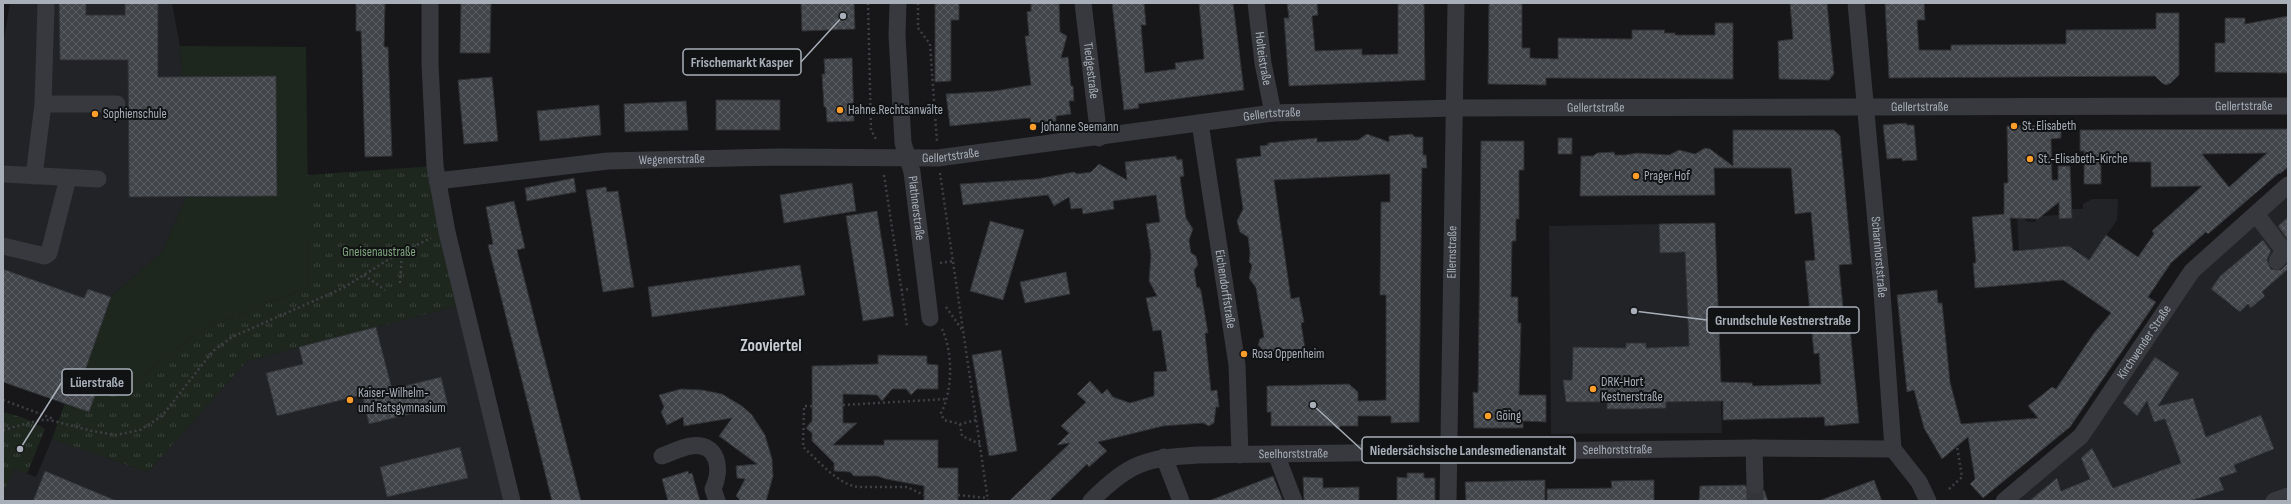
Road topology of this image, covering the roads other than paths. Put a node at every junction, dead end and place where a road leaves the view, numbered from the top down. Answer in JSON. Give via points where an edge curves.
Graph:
{"nodes":[{"id":1,"x":430,"y":3,"type":"edge"},
{"id":2,"x":898,"y":3,"type":"edge"},
{"id":3,"x":1083,"y":3,"type":"edge"},
{"id":4,"x":1256,"y":3,"type":"edge"},
{"id":5,"x":1456,"y":3,"type":"edge"},
{"id":6,"x":1856,"y":3,"type":"edge"},
{"id":7,"x":46,"y":5,"type":"dead end"},
{"id":8,"x":43,"y":104,"type":"junction"},
{"id":9,"x":117,"y":104,"type":"dead end"},
{"id":10,"x":1866,"y":106,"type":"junction"},
{"id":11,"x":2288,"y":106,"type":"edge"},
{"id":12,"x":1455,"y":108,"type":"junction"},
{"id":13,"x":1273,"y":113,"type":"junction"},
{"id":14,"x":1200,"y":124,"type":"junction"},
{"id":15,"x":1098,"y":138,"type":"junction"},
{"id":16,"x":907,"y":158,"type":"junction"},
{"id":17,"x":3,"y":174,"type":"edge"},
{"id":18,"x":34,"y":176,"type":"junction"},
{"id":19,"x":68,"y":178,"type":"junction"},
{"id":20,"x":98,"y":179,"type":"dead end"},
{"id":21,"x":437,"y":181,"type":"junction"},
{"id":22,"x":2288,"y":185,"type":"edge"},
{"id":23,"x":2256,"y":214,"type":"junction"},
{"id":24,"x":3,"y":246,"type":"edge"},
{"id":25,"x":2276,"y":261,"type":"dead end"},
{"id":26,"x":930,"y":318,"type":"road end"},
{"id":27,"x":1754,"y":448,"type":"junction"},
{"id":28,"x":1893,"y":449,"type":"junction"},
{"id":29,"x":1449,"y":452,"type":"junction"},
{"id":30,"x":1276,"y":454,"type":"junction"},
{"id":31,"x":1240,"y":455,"type":"junction"},
{"id":32,"x":662,"y":456,"type":"dead end"},
{"id":33,"x":1164,"y":457,"type":"junction"},
{"id":34,"x":1755,"y":485,"type":"tunnel mouth"},
{"id":35,"x":2288,"y":496,"type":"edge"},
{"id":36,"x":512,"y":501,"type":"edge"},
{"id":37,"x":717,"y":501,"type":"edge"},
{"id":38,"x":1091,"y":501,"type":"edge"},
{"id":39,"x":1181,"y":501,"type":"edge"},
{"id":40,"x":1294,"y":501,"type":"edge"},
{"id":41,"x":1448,"y":501,"type":"edge"},
{"id":42,"x":1928,"y":501,"type":"edge"},
{"id":43,"x":2004,"y":501,"type":"edge"},
{"id":44,"x":2274,"y":501,"type":"edge"}],
"edges":[{"from":1,"to":21,"type":"street","via":[[430,64]]},
{"from":2,"to":16,"type":"street","name":"Plathnerstraße","via":[[897,35],[903,142]]},
{"from":3,"to":15,"type":"street","name":"Tiedgestraße"},
{"from":4,"to":13,"type":"street","name":"Holteistraße","via":[[1263,63]]},
{"from":5,"to":12,"type":"street","name":"Ellernstraße"},
{"from":6,"to":10,"type":"street","name":"Scharnhorststraße"},
{"from":7,"to":8,"type":"street"},
{"from":8,"to":9,"type":"street"},
{"from":8,"to":18,"type":"street"},
{"from":10,"to":11,"type":"street","name":"Gellertstraße"},
{"from":10,"to":12,"type":"street","name":"Gellertstraße"},
{"from":10,"to":28,"type":"street","name":"Scharnhorststraße"},
{"from":12,"to":13,"type":"street","name":"Gellertstraße"},
{"from":12,"to":29,"type":"street","name":"Ellernstraße"},
{"from":13,"to":14,"type":"street","name":"Gellertstraße"},
{"from":14,"to":15,"type":"street","name":"Gellertstraße"},
{"from":14,"to":31,"type":"street","name":"Eichendorffstraße","via":[[1237,365]]},
{"from":15,"to":16,"type":"street","name":"Gellertstraße","via":[[938,158]]},
{"from":16,"to":21,"type":"street","name":"Wegenerstraße","via":[[778,157],[608,161]]},
{"from":16,"to":26,"type":"street","name":"Plathnerstraße","via":[[912,172]]},
{"from":17,"to":18,"type":"street"},
{"from":18,"to":19,"type":"street"},
{"from":19,"to":20,"type":"street"},
{"from":19,"to":24,"type":"street","via":[[49,253],[45,256]]},
{"from":21,"to":36,"type":"street"},
{"from":22,"to":23,"type":"street","name":"Kirchwender Straße"},
{"from":23,"to":25,"type":"street","via":[[2281,247],[2282,254]]},
{"from":23,"to":43,"type":"street","name":"Kirchwender Straße","via":[[2192,271],[2081,436]]},
{"from":27,"to":28,"type":"street","name":"Seelhorststraße"},
{"from":27,"to":29,"type":"street","name":"Seelhorststraße"},
{"from":27,"to":34,"type":"street"},
{"from":28,"to":42,"type":"street","via":[[1919,482]]},
{"from":29,"to":30,"type":"street","name":"Seelhorststraße"},
{"from":29,"to":41,"type":"street","name":"Ellernstraße"},
{"from":30,"to":31,"type":"street","name":"Seelhorststraße"},
{"from":30,"to":40,"type":"street"},
{"from":31,"to":33,"type":"street","name":"Seelhorststraße"},
{"from":32,"to":37,"type":"street","via":[[691,446],[705,447],[719,464],[713,489]]},
{"from":33,"to":38,"type":"street","name":"Seelhorststraße","via":[[1147,460],[1128,469]]},
{"from":33,"to":39,"type":"street"},
{"from":35,"to":44,"type":"street"}]}
